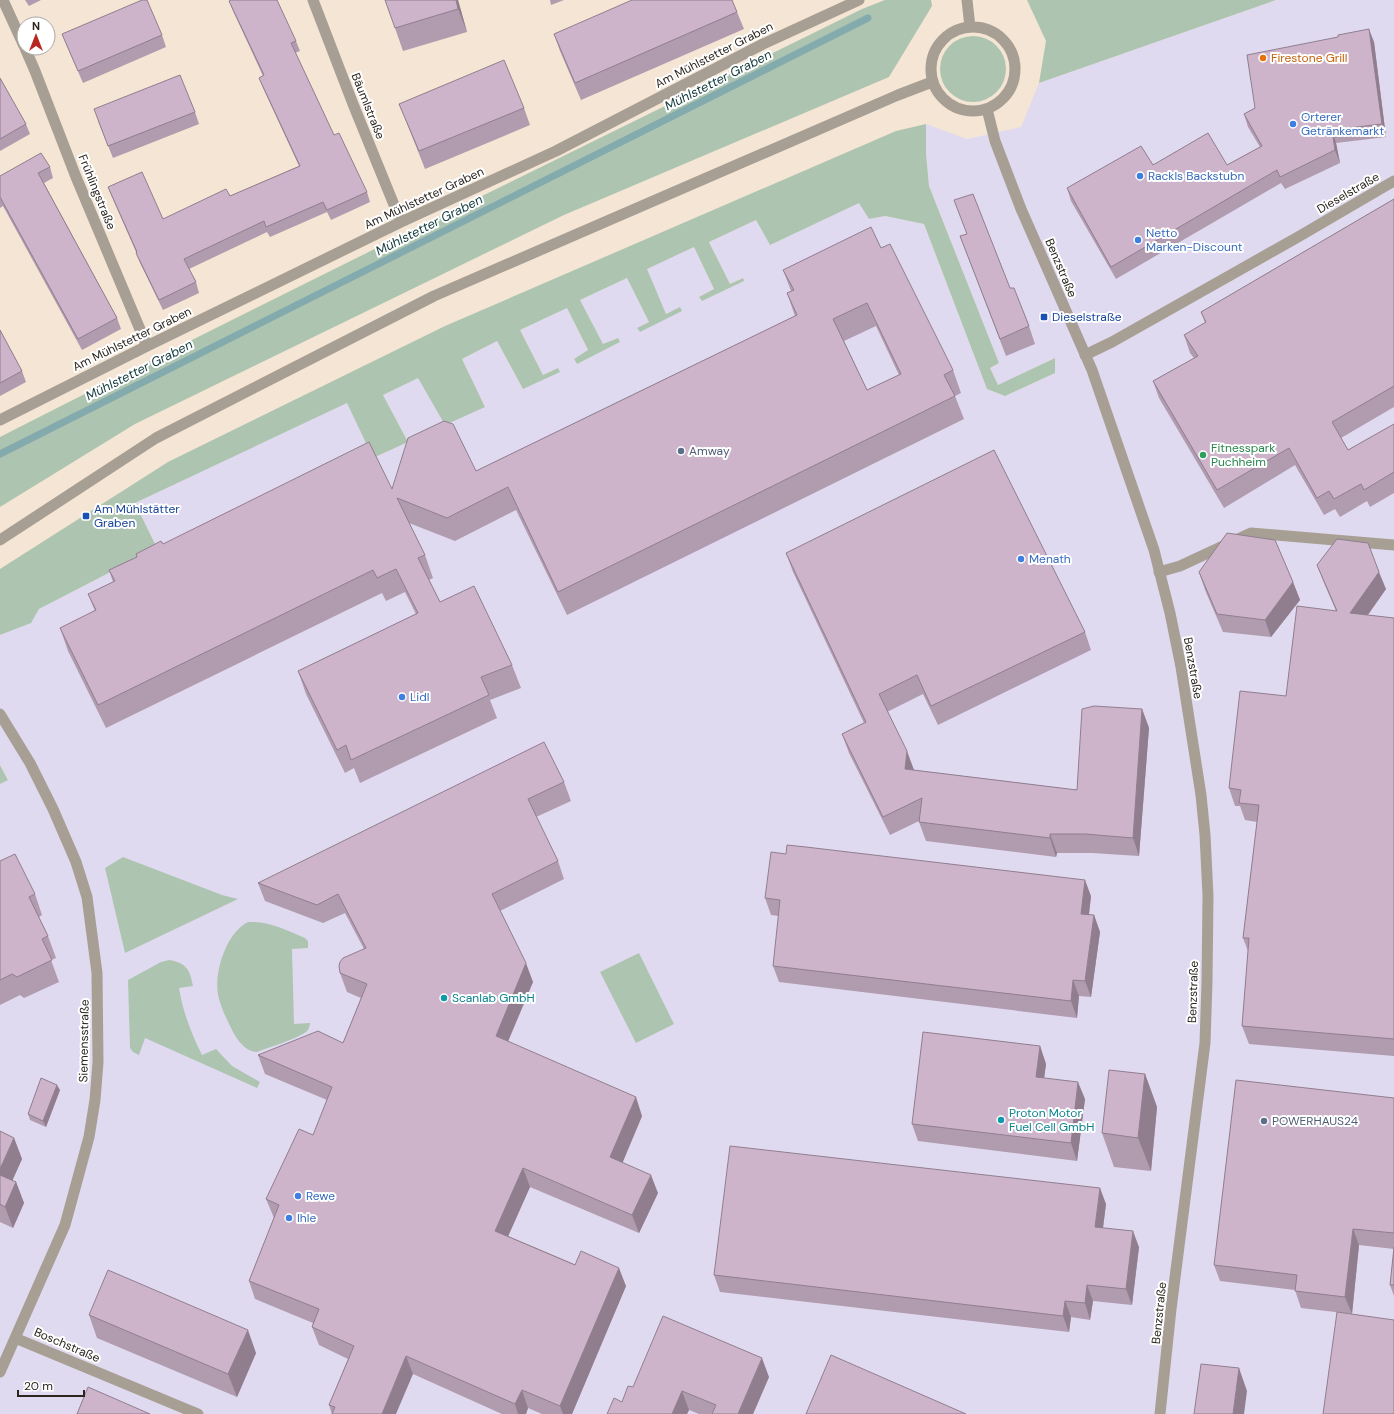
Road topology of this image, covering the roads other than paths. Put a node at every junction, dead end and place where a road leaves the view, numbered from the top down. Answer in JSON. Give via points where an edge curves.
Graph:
{"nodes":[{"id":1,"x":3,"y":0,"type":"edge"},
{"id":2,"x":312,"y":0,"type":"edge"},
{"id":3,"x":859,"y":0,"type":"edge"},
{"id":4,"x":966,"y":0,"type":"edge"},
{"id":5,"x":970,"y":27,"type":"junction"},
{"id":6,"x":16,"y":29,"type":"edge"},
{"id":7,"x":28,"y":56,"type":"edge"},
{"id":8,"x":932,"y":82,"type":"junction"},
{"id":9,"x":987,"y":109,"type":"junction"},
{"id":10,"x":1394,"y":181,"type":"edge"},
{"id":11,"x":401,"y":222,"type":"junction"},
{"id":12,"x":147,"y":346,"type":"junction"},
{"id":13,"x":1085,"y":355,"type":"junction"},
{"id":14,"x":0,"y":420,"type":"edge"},
{"id":15,"x":0,"y":540,"type":"edge"},
{"id":16,"x":1394,"y":545,"type":"edge"},
{"id":17,"x":1159,"y":572,"type":"junction"},
{"id":18,"x":0,"y":714,"type":"edge"},
{"id":19,"x":15,"y":1338,"type":"junction"},
{"id":20,"x":0,"y":1372,"type":"edge"},
{"id":21,"x":198,"y":1414,"type":"edge"},
{"id":22,"x":1160,"y":1414,"type":"edge"}],
"edges":[{"from":1,"to":6,"type":"street","name":"Frühlingstraße"},
{"from":2,"to":11,"type":"street","name":"Bäumlstraße"},
{"from":3,"to":11,"type":"street","name":"Am Mühlstetter Graben","via":[[763,44],[556,150]]},
{"from":4,"to":5,"type":"street"},
{"from":5,"to":8,"type":"street","via":[[959,29],[941,41],[931,61]]},
{"from":5,"to":9,"type":"street","via":[[990,30],[998,36],[1006,43],[1014,61],[1015,71],[1010,90],[1004,98]]},
{"from":7,"to":12,"type":"street","name":"Frühlingstraße"},
{"from":8,"to":9,"type":"street","via":[[941,97],[954,107],[976,112]]},
{"from":8,"to":15,"type":"street","via":[[434,296],[156,438]]},
{"from":9,"to":13,"type":"street","name":"Benzstraße","via":[[995,141],[1022,209]]},
{"from":10,"to":13,"type":"street","name":"Dieselstraße"},
{"from":11,"to":12,"type":"street","name":"Am Mühlstetter Graben"},
{"from":12,"to":14,"type":"street","name":"Am Mühlstetter Graben"},
{"from":13,"to":17,"type":"street","name":"Benzstraße","via":[[1154,550]]},
{"from":16,"to":17,"type":"street","via":[[1251,533],[1180,566]]},
{"from":17,"to":22,"type":"street","name":"Benzstraße","via":[[1181,667],[1201,795],[1208,896],[1204,1043]]},
{"from":18,"to":19,"type":"street","name":"Siemensstraße","via":[[30,763],[76,862],[87,897],[97,973],[98,1062],[89,1136],[65,1225]]},
{"from":19,"to":20,"type":"street","name":"Siemensstraße"},
{"from":19,"to":21,"type":"street","name":"Boschstraße"}]}
